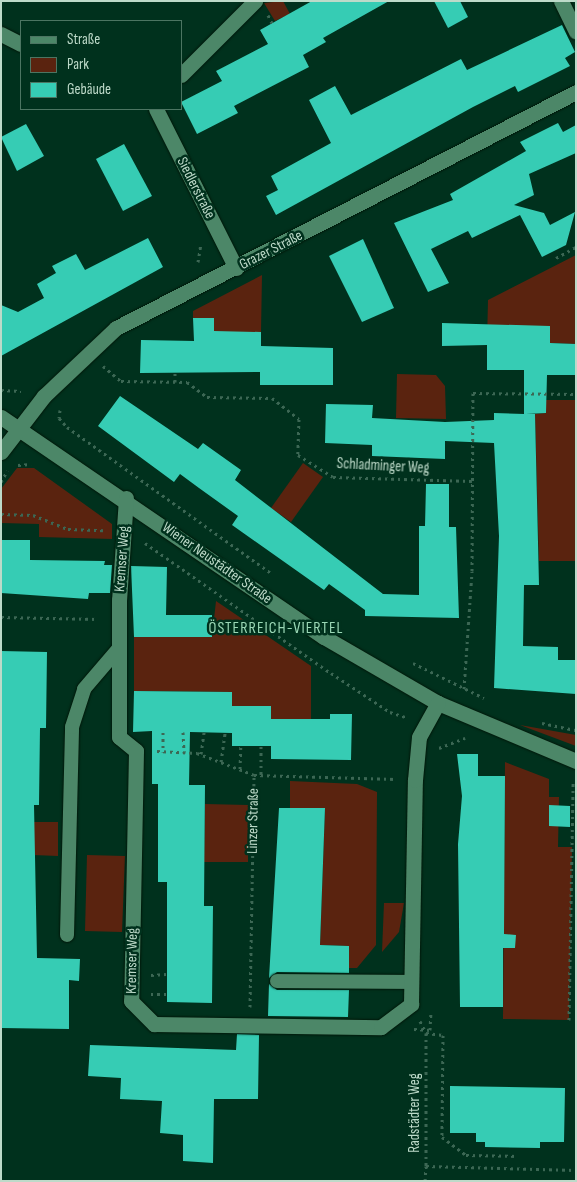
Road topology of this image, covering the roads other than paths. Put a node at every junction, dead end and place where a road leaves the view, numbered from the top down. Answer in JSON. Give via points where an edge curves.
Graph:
{"nodes":[{"id":1,"x":255,"y":1,"type":"edge"},
{"id":2,"x":561,"y":1,"type":"edge"},
{"id":3,"x":576,"y":32,"type":"edge"},
{"id":4,"x":1,"y":34,"type":"edge"},
{"id":5,"x":20,"y":44,"type":"edge"},
{"id":6,"x":182,"y":74,"type":"edge"},
{"id":7,"x":576,"y":92,"type":"edge"},
{"id":8,"x":157,"y":110,"type":"edge"},
{"id":9,"x":236,"y":268,"type":"junction"},
{"id":10,"x":1,"y":417,"type":"edge"},
{"id":11,"x":18,"y":427,"type":"junction"},
{"id":12,"x":1,"y":452,"type":"edge"},
{"id":13,"x":126,"y":498,"type":"junction"},
{"id":14,"x":119,"y":648,"type":"junction"},
{"id":15,"x":438,"y":703,"type":"junction"},
{"id":16,"x":574,"y":760,"type":"edge"},
{"id":17,"x":67,"y":935,"type":"dead end"},
{"id":18,"x":277,"y":982,"type":"dead end"},
{"id":19,"x":412,"y":982,"type":"junction"}],
"edges":[{"from":1,"to":6,"type":"street"},
{"from":2,"to":3,"type":"street"},
{"from":4,"to":5,"type":"street"},
{"from":7,"to":9,"type":"street","name":"Grazer Straße"},
{"from":8,"to":9,"type":"street","name":"Siedlerstraße"},
{"from":9,"to":11,"type":"street","name":"Grazer Straße","via":[[116,328],[87,352]]},
{"from":10,"to":11,"type":"street","name":"Wiener Neustädter Straße"},
{"from":11,"to":12,"type":"street","name":"Grazer Straße"},
{"from":11,"to":13,"type":"street","name":"Wiener Neustädter Straße"},
{"from":13,"to":14,"type":"street","name":"Kremser Weg"},
{"from":13,"to":15,"type":"street","name":"Wiener Neustädter Straße","via":[[324,637]]},
{"from":14,"to":17,"type":"lane","via":[[84,689],[72,727]]},
{"from":14,"to":19,"type":"street","name":"Kremser Weg","via":[[119,737],[136,751],[131,1001],[154,1024],[381,1027],[411,1004]]},
{"from":15,"to":16,"type":"street","name":"Wiener Neustädter Straße"},
{"from":15,"to":19,"type":"street","via":[[419,737],[415,780]]},
{"from":18,"to":19,"type":"lane"}]}
